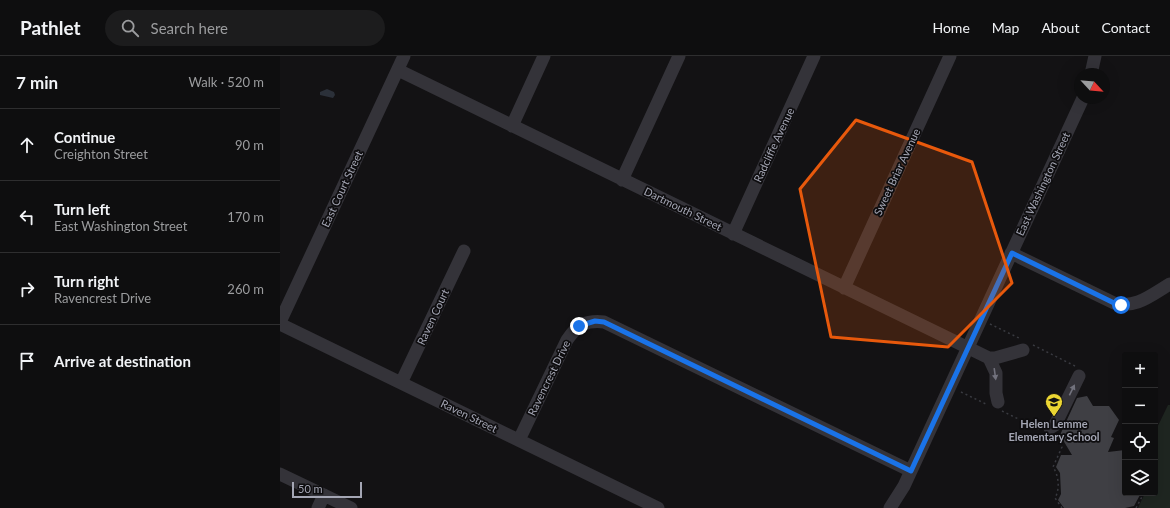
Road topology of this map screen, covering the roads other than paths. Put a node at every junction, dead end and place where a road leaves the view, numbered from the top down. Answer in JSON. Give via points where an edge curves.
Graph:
{"nodes":[{"id":1,"x":404,"y":56,"type":"edge"},
{"id":2,"x":544,"y":56,"type":"edge"},
{"id":3,"x":679,"y":56,"type":"edge"},
{"id":4,"x":814,"y":56,"type":"edge"},
{"id":5,"x":950,"y":56,"type":"edge"},
{"id":6,"x":1095,"y":56,"type":"edge"},
{"id":7,"x":1092,"y":68,"type":"edge"},
{"id":8,"x":398,"y":70,"type":"junction"},
{"id":9,"x":1079,"y":104,"type":"edge"},
{"id":10,"x":512,"y":126,"type":"junction"},
{"id":11,"x":622,"y":180,"type":"junction"},
{"id":12,"x":733,"y":234,"type":"junction"},
{"id":13,"x":464,"y":251,"type":"dead end"},
{"id":14,"x":1012,"y":253,"type":"junction"},
{"id":15,"x":1170,"y":284,"type":"edge"},
{"id":16,"x":844,"y":288,"type":"junction"},
{"id":17,"x":280,"y":323,"type":"edge"},
{"id":18,"x":1027,"y":346,"type":"road end"},
{"id":19,"x":968,"y":348,"type":"junction"},
{"id":20,"x":989,"y":358,"type":"junction"},
{"id":21,"x":1079,"y":376,"type":"road end"},
{"id":22,"x":401,"y":383,"type":"junction"},
{"id":23,"x":996,"y":406,"type":"road end"},
{"id":24,"x":1047,"y":429,"type":"road end"},
{"id":25,"x":519,"y":440,"type":"junction"},
{"id":26,"x":911,"y":471,"type":"junction"},
{"id":27,"x":281,"y":476,"type":"edge"},
{"id":28,"x":324,"y":495,"type":"junction"},
{"id":29,"x":318,"y":508,"type":"edge"},
{"id":30,"x":351,"y":508,"type":"edge"},
{"id":31,"x":658,"y":508,"type":"edge"},
{"id":32,"x":890,"y":508,"type":"edge"}],
"edges":[{"from":1,"to":8,"type":"street","name":"East Court Street"},
{"from":2,"to":10,"type":"street"},
{"from":3,"to":11,"type":"street"},
{"from":4,"to":12,"type":"street","name":"Radcliffe Avenue"},
{"from":5,"to":16,"type":"street","name":"Sweet Briar Avenue"},
{"from":6,"to":7,"type":"street"},
{"from":8,"to":10,"type":"street","name":"Dartmouth Street"},
{"from":8,"to":17,"type":"street","name":"East Court Street"},
{"from":9,"to":14,"type":"street","name":"East Washington Street"},
{"from":10,"to":11,"type":"street","name":"Dartmouth Street"},
{"from":11,"to":12,"type":"street","name":"Dartmouth Street"},
{"from":12,"to":16,"type":"street","name":"Dartmouth Street"},
{"from":13,"to":22,"type":"street","name":"Raven Court"},
{"from":14,"to":15,"type":"street","via":[[1121,305],[1139,302]]},
{"from":14,"to":19,"type":"street","name":"East Washington Street"},
{"from":16,"to":19,"type":"street","name":"Dartmouth Street"},
{"from":17,"to":22,"type":"street","name":"Raven Street"},
{"from":18,"to":20,"type":"street"},
{"from":19,"to":20,"type":"street","name":"Dartmouth Street"},
{"from":19,"to":26,"type":"street","name":"East Washington Street"},
{"from":20,"to":23,"type":"street","one_way":true,"via":[[996,373]]},
{"from":24,"to":21,"type":"street","one_way":true,"via":[[1055,426]]},
{"from":22,"to":25,"type":"street","name":"Raven Street"},
{"from":25,"to":26,"type":"street","name":"Ravencrest Drive","via":[[572,331],[595,321],[604,322]]},
{"from":25,"to":31,"type":"street","name":"Raven Street"},
{"from":26,"to":32,"type":"street","name":"East Washington Street"},
{"from":27,"to":28,"type":"street"},
{"from":28,"to":29,"type":"street"},
{"from":28,"to":30,"type":"street"}]}
